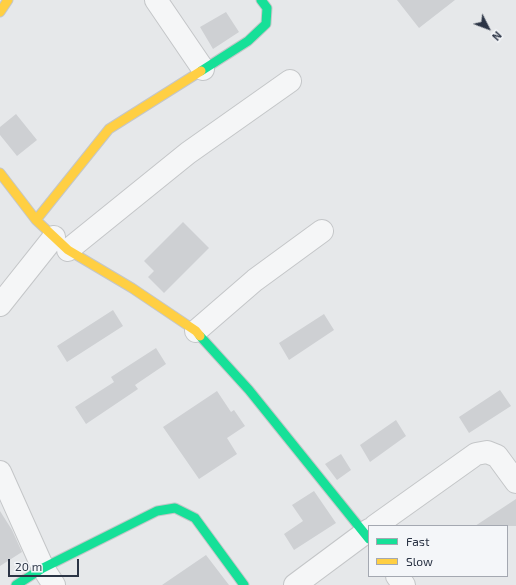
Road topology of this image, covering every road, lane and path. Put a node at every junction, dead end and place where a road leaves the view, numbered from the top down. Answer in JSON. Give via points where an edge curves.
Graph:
{"nodes":[{"id":1,"x":8,"y":0,"type":"edge"},
{"id":2,"x":156,"y":0,"type":"edge"},
{"id":3,"x":261,"y":0,"type":"edge"},
{"id":4,"x":0,"y":12,"type":"edge"},
{"id":5,"x":203,"y":69,"type":"junction"},
{"id":6,"x":290,"y":81,"type":"dead end"},
{"id":7,"x":0,"y":173,"type":"edge"},
{"id":8,"x":36,"y":220,"type":"junction"},
{"id":9,"x":322,"y":231,"type":"dead end"},
{"id":10,"x":61,"y":244,"type":"junction"},
{"id":11,"x":0,"y":305,"type":"edge"},
{"id":12,"x":196,"y":331,"type":"junction"},
{"id":13,"x":0,"y":472,"type":"edge"},
{"id":14,"x":516,"y":482,"type":"edge"},
{"id":15,"x":379,"y":525,"type":"edge"},
{"id":16,"x":368,"y":531,"type":"edge"},
{"id":17,"x":368,"y":533,"type":"edge"},
{"id":18,"x":48,"y":576,"type":"edge"},
{"id":19,"x":398,"y":577,"type":"edge"},
{"id":20,"x":16,"y":585,"type":"edge"},
{"id":21,"x":244,"y":585,"type":"edge"},
{"id":22,"x":295,"y":585,"type":"edge"},
{"id":23,"x":404,"y":585,"type":"edge"}],
"edges":[{"from":1,"to":4,"type":"street"},
{"from":2,"to":5,"type":"street"},
{"from":3,"to":5,"type":"street","via":[[267,8],[266,24],[248,41]]},
{"from":5,"to":8,"type":"street","via":[[109,129]]},
{"from":6,"to":10,"type":"street"},
{"from":7,"to":8,"type":"street"},
{"from":8,"to":10,"type":"street"},
{"from":9,"to":12,"type":"street","via":[[255,280]]},
{"from":10,"to":11,"type":"street"},
{"from":10,"to":12,"type":"street"},
{"from":12,"to":16,"type":"street"},
{"from":13,"to":18,"type":"street"},
{"from":14,"to":15,"type":"street","via":[[497,456],[487,452],[476,454]]},
{"from":17,"to":22,"type":"street"},
{"from":18,"to":20,"type":"street"},
{"from":18,"to":21,"type":"street","via":[[158,511],[175,508],[195,518]]},
{"from":19,"to":23,"type":"street"}]}
